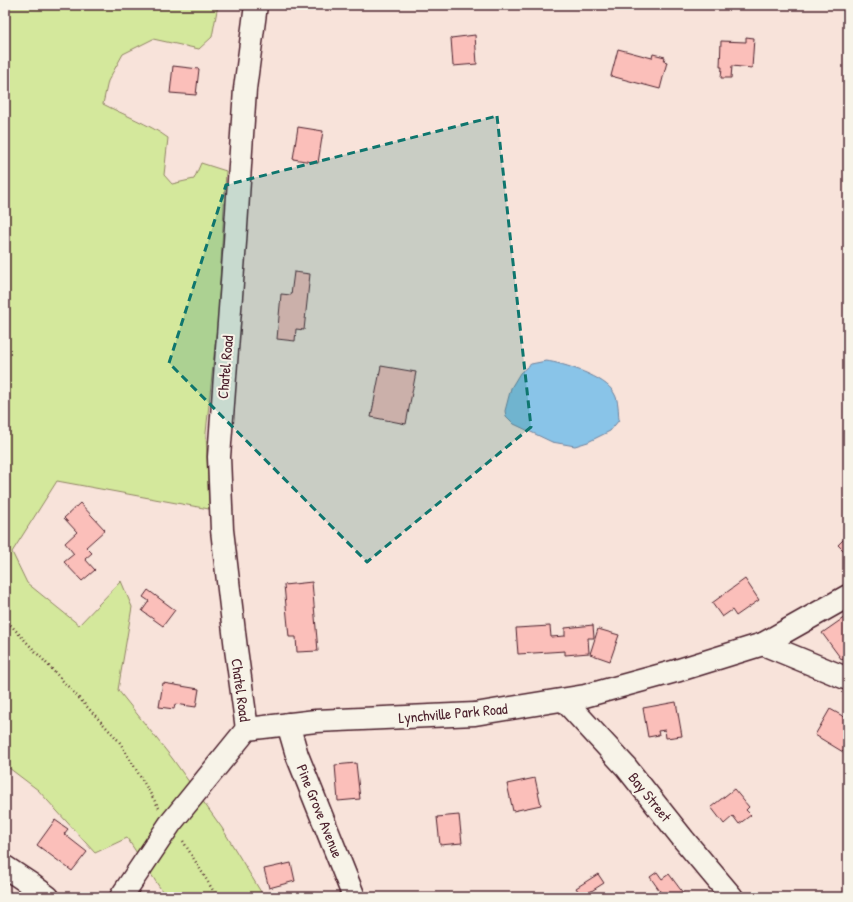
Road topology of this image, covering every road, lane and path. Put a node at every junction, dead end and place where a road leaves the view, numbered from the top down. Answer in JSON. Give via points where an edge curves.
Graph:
{"nodes":[{"id":1,"x":256,"y":5,"type":"edge"},
{"id":2,"x":848,"y":596,"type":"edge"},
{"id":3,"x":5,"y":619,"type":"edge"},
{"id":4,"x":763,"y":644,"type":"junction"},
{"id":5,"x":848,"y":679,"type":"edge"},
{"id":6,"x":564,"y":700,"type":"junction"},
{"id":7,"x":288,"y":724,"type":"junction"},
{"id":8,"x":247,"y":729,"type":"junction"},
{"id":9,"x":162,"y":814,"type":"dead end"},
{"id":10,"x":180,"y":837,"type":"dead end"},
{"id":11,"x":5,"y":867,"type":"edge"},
{"id":12,"x":48,"y":897,"type":"edge"},
{"id":13,"x":121,"y":897,"type":"edge"},
{"id":14,"x":217,"y":897,"type":"edge"},
{"id":15,"x":354,"y":897,"type":"edge"},
{"id":16,"x":732,"y":897,"type":"edge"}],
"edges":[{"from":1,"to":8,"type":"street","name":"Chatel Road","via":[[245,89],[219,457],[222,530]]},
{"from":2,"to":4,"type":"street","name":"Lynchville Park Road"},
{"from":3,"to":9,"type":"path","via":[[119,741]]},
{"from":4,"to":5,"type":"street"},
{"from":4,"to":6,"type":"street","name":"Lynchville Park Road","via":[[676,671]]},
{"from":6,"to":7,"type":"street","name":"Lynchville Park Road","via":[[475,714]]},
{"from":6,"to":16,"type":"street","name":"Bay Street","via":[[626,767]]},
{"from":7,"to":8,"type":"street","name":"Lynchville Park Road"},
{"from":7,"to":15,"type":"street","name":"Pine Grove Avenue","via":[[299,762]]},
{"from":8,"to":13,"type":"street","via":[[170,824]]},
{"from":10,"to":14,"type":"path"},
{"from":11,"to":12,"type":"street"}]}
